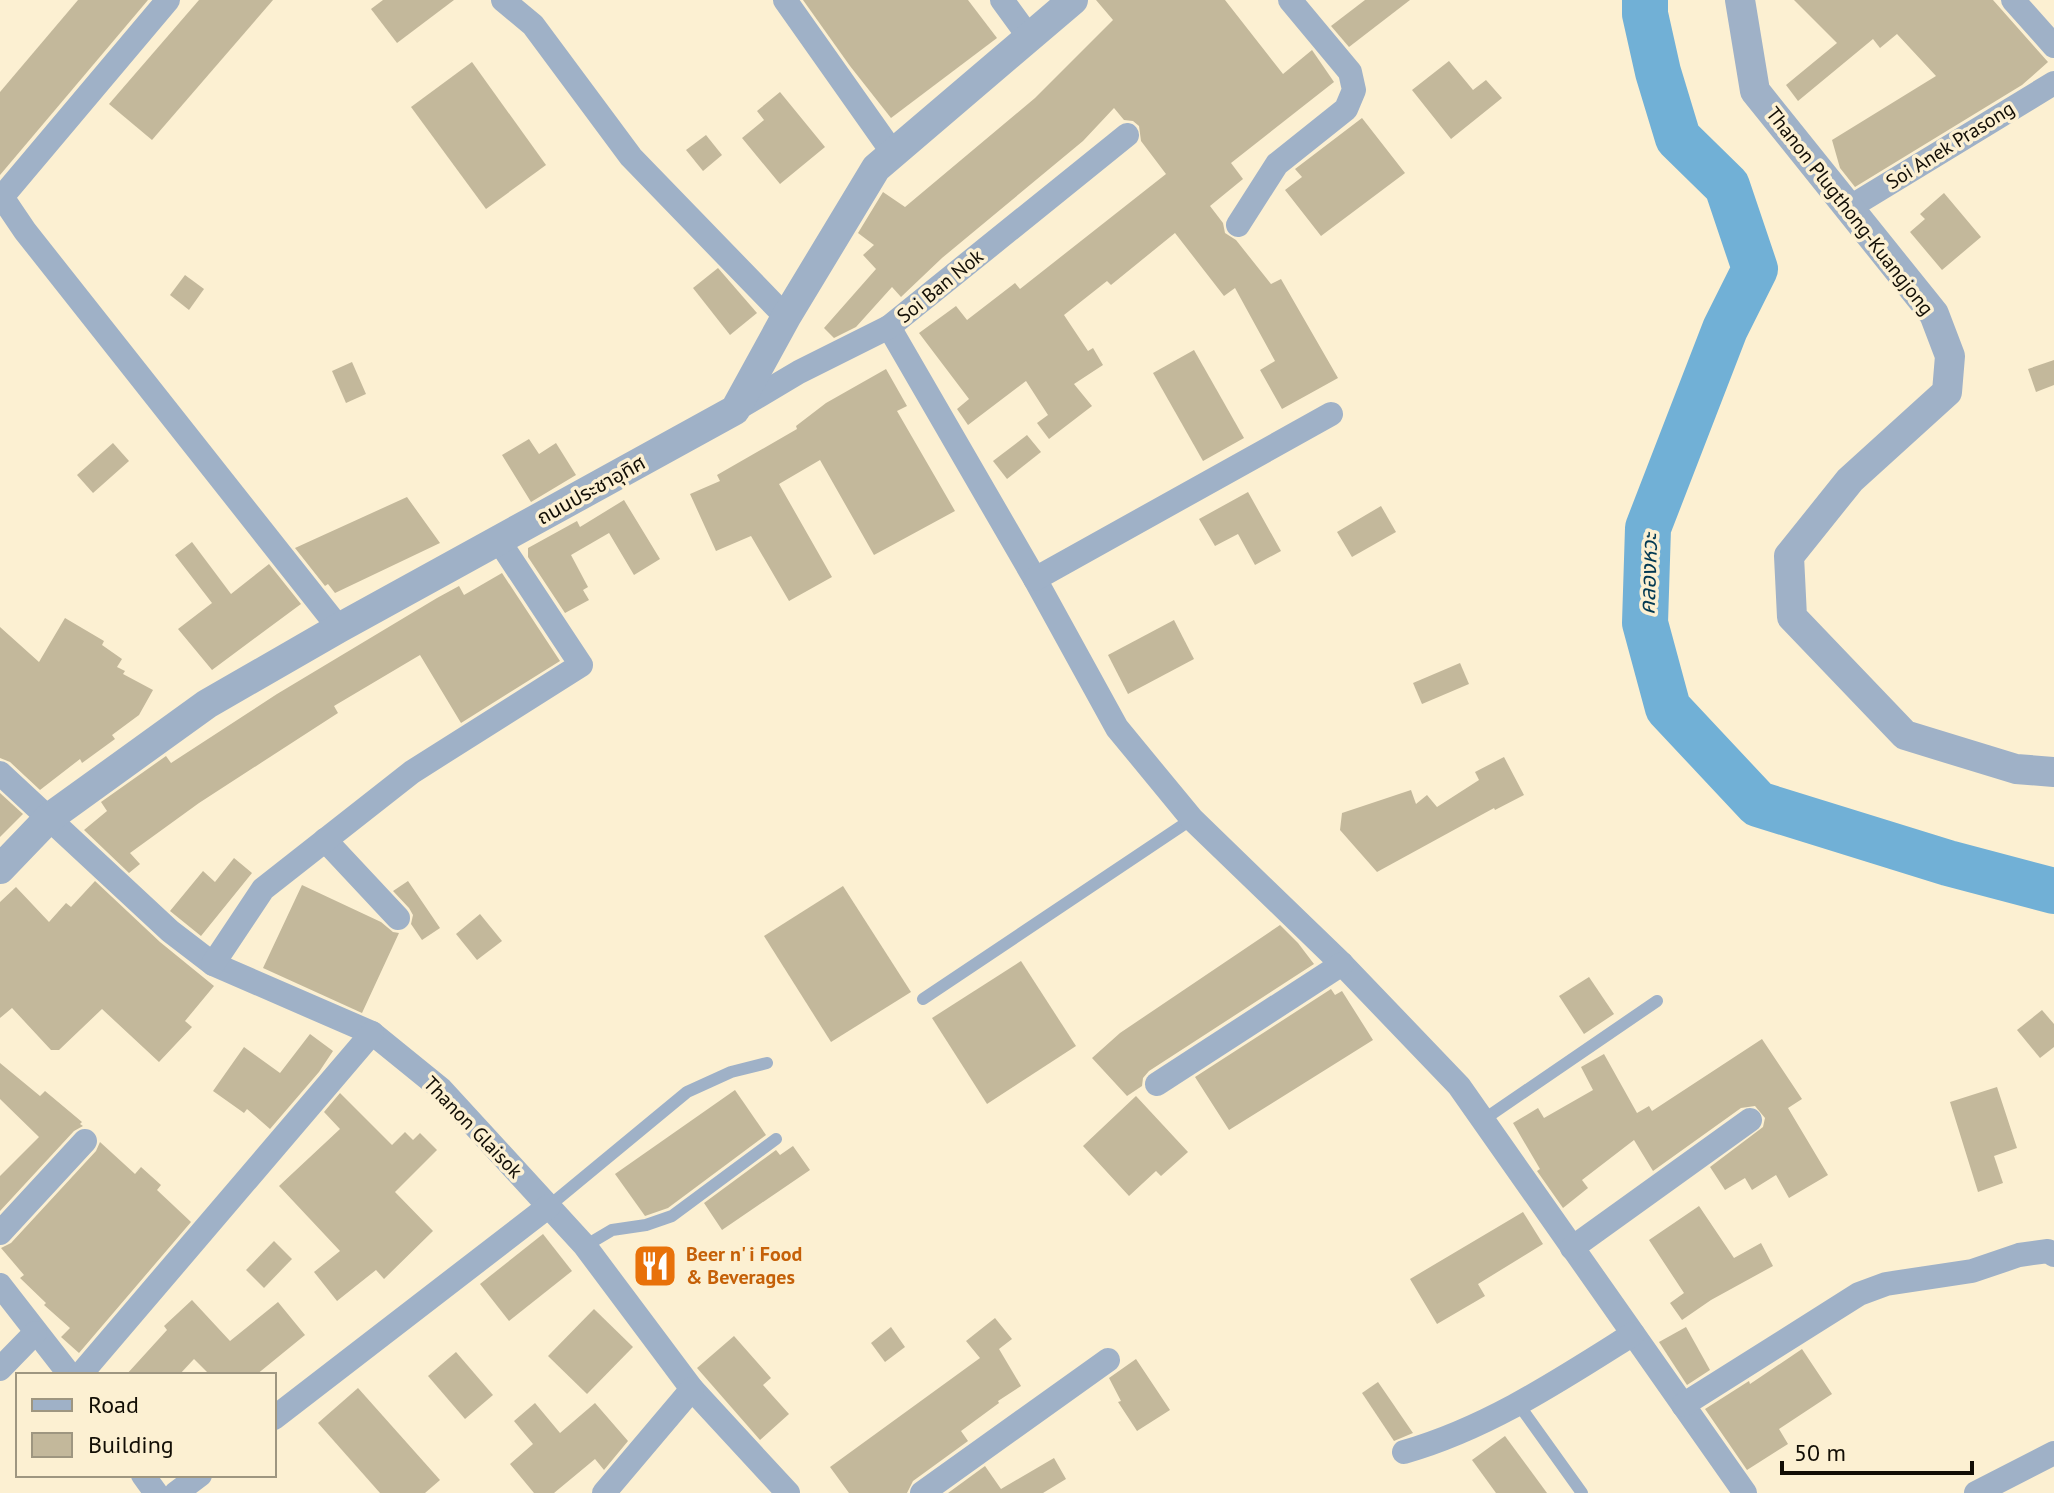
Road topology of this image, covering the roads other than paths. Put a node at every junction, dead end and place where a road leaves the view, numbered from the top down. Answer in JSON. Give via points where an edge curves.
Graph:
{"nodes":[{"id":1,"x":168,"y":0,"type":"edge"},
{"id":2,"x":503,"y":0,"type":"edge"},
{"id":3,"x":785,"y":0,"type":"edge"},
{"id":4,"x":1002,"y":0,"type":"edge"},
{"id":5,"x":1073,"y":0,"type":"edge"},
{"id":6,"x":1290,"y":0,"type":"edge"},
{"id":7,"x":1740,"y":0,"type":"edge"},
{"id":8,"x":2013,"y":0,"type":"edge"},
{"id":9,"x":1029,"y":37,"type":"junction"},
{"id":10,"x":2054,"y":46,"type":"edge"},
{"id":11,"x":2054,"y":83,"type":"edge"},
{"id":12,"x":1127,"y":135,"type":"dead end"},
{"id":13,"x":893,"y":153,"type":"junction"},
{"id":14,"x":1847,"y":209,"type":"junction"},
{"id":15,"x":1238,"y":225,"type":"dead end"},
{"id":16,"x":786,"y":317,"type":"junction"},
{"id":17,"x":889,"y":327,"type":"junction"},
{"id":18,"x":735,"y":410,"type":"junction"},
{"id":19,"x":1331,"y":414,"type":"dead end"},
{"id":20,"x":499,"y":541,"type":"junction"},
{"id":21,"x":1035,"y":579,"type":"junction"},
{"id":22,"x":339,"y":628,"type":"junction"},
{"id":23,"x":2054,"y":772,"type":"edge"},
{"id":24,"x":0,"y":773,"type":"edge"},
{"id":25,"x":49,"y":818,"type":"junction"},
{"id":26,"x":1192,"y":819,"type":"junction"},
{"id":27,"x":325,"y":840,"type":"junction"},
{"id":28,"x":0,"y":869,"type":"edge"},
{"id":29,"x":398,"y":918,"type":"dead end"},
{"id":30,"x":213,"y":964,"type":"junction"},
{"id":31,"x":1342,"y":964,"type":"junction"},
{"id":32,"x":923,"y":999,"type":"dead end"},
{"id":33,"x":1657,"y":1001,"type":"dead end"},
{"id":34,"x":372,"y":1033,"type":"junction"},
{"id":35,"x":767,"y":1063,"type":"dead end"},
{"id":36,"x":1157,"y":1084,"type":"dead end"},
{"id":37,"x":1483,"y":1120,"type":"junction"},
{"id":38,"x":1750,"y":1120,"type":"dead end"},
{"id":39,"x":776,"y":1139,"type":"dead end"},
{"id":40,"x":85,"y":1141,"type":"dead end"},
{"id":41,"x":549,"y":1206,"type":"junction"},
{"id":42,"x":0,"y":1233,"type":"edge"},
{"id":43,"x":585,"y":1246,"type":"junction"},
{"id":44,"x":1572,"y":1248,"type":"junction"},
{"id":45,"x":2054,"y":1255,"type":"edge"},
{"id":46,"x":0,"y":1285,"type":"edge"},
{"id":47,"x":35,"y":1333,"type":"junction"},
{"id":48,"x":1633,"y":1334,"type":"junction"},
{"id":49,"x":1108,"y":1360,"type":"dead end"},
{"id":50,"x":0,"y":1369,"type":"edge"},
{"id":51,"x":68,"y":1373,"type":"edge"},
{"id":52,"x":82,"y":1373,"type":"edge"},
{"id":53,"x":692,"y":1389,"type":"junction"},
{"id":54,"x":1519,"y":1405,"type":"junction"},
{"id":55,"x":1683,"y":1405,"type":"junction"},
{"id":56,"x":276,"y":1416,"type":"edge"},
{"id":57,"x":1404,"y":1452,"type":"dead end"},
{"id":58,"x":2054,"y":1453,"type":"edge"},
{"id":59,"x":197,"y":1477,"type":"edge"},
{"id":60,"x":176,"y":1493,"type":"edge"},
{"id":61,"x":604,"y":1493,"type":"edge"},
{"id":62,"x":788,"y":1493,"type":"edge"},
{"id":63,"x":922,"y":1493,"type":"edge"},
{"id":64,"x":1582,"y":1493,"type":"edge"},
{"id":65,"x":1745,"y":1493,"type":"edge"},
{"id":66,"x":1976,"y":1493,"type":"edge"}],
"edges":[{"from":1,"to":22,"type":"street","via":[[2,197]]},
{"from":2,"to":16,"type":"street","via":[[533,25],[631,157]]},
{"from":3,"to":13,"type":"street"},
{"from":4,"to":9,"type":"street"},
{"from":5,"to":9,"type":"street"},
{"from":6,"to":15,"type":"street","via":[[1350,72],[1354,90],[1346,109],[1277,164]]},
{"from":7,"to":14,"type":"street","name":"Thanon Plugthong-Kuangjong","via":[[1755,91]]},
{"from":8,"to":10,"type":"street"},
{"from":9,"to":13,"type":"street"},
{"from":11,"to":14,"type":"street","name":"Soi Anek Prasong"},
{"from":12,"to":17,"type":"street","name":"Soi Ban Nok"},
{"from":13,"to":16,"type":"street","via":[[876,168]]},
{"from":14,"to":23,"type":"street","name":"Thanon Plugthong-Kuangjong","via":[[1934,314],[1950,356],[1947,392],[1850,480],[1789,556],[1792,617],[1905,735],[2016,769]]},
{"from":16,"to":18,"type":"street"},
{"from":17,"to":18,"type":"street","name":"Soi Ban Nok"},
{"from":17,"to":21,"type":"street"},
{"from":18,"to":20,"type":"street","name":"ถนนประชาอุทิศ"},
{"from":19,"to":21,"type":"street"},
{"from":20,"to":22,"type":"street","name":"ถนนประชาอุทิศ"},
{"from":20,"to":27,"type":"street","via":[[581,665],[412,772]]},
{"from":21,"to":26,"type":"street","via":[[1117,728]]},
{"from":22,"to":25,"type":"street","name":"ถนนประชาอุทิศ","via":[[207,704]]},
{"from":24,"to":25,"type":"street","name":"Thanon Glaisok"},
{"from":25,"to":28,"type":"street","name":"ถนนประชาอุทิศ"},
{"from":25,"to":30,"type":"street","name":"Thanon Glaisok"},
{"from":26,"to":31,"type":"street"},
{"from":26,"to":32,"type":"lane"},
{"from":27,"to":29,"type":"street"},
{"from":27,"to":30,"type":"street","via":[[263,889]]},
{"from":30,"to":34,"type":"street","name":"Thanon Glaisok"},
{"from":31,"to":36,"type":"street"},
{"from":31,"to":37,"type":"street","via":[[1448,1073]]},
{"from":33,"to":37,"type":"lane"},
{"from":34,"to":41,"type":"street","name":"Thanon Glaisok","via":[[441,1089]]},
{"from":34,"to":52,"type":"street"},
{"from":35,"to":41,"type":"lane","via":[[687,1092]]},
{"from":37,"to":44,"type":"street"},
{"from":38,"to":44,"type":"street"},
{"from":39,"to":43,"type":"lane","via":[[672,1216],[612,1230]]},
{"from":40,"to":42,"type":"street"},
{"from":41,"to":43,"type":"street","name":"Thanon Glaisok"},
{"from":41,"to":56,"type":"street"},
{"from":43,"to":53,"type":"street","name":"Thanon Glaisok"},
{"from":44,"to":48,"type":"street"},
{"from":45,"to":55,"type":"street","via":[[2019,1255],[1972,1271],[1886,1284],[1859,1294]]},
{"from":46,"to":47,"type":"street"},
{"from":47,"to":50,"type":"street"},
{"from":47,"to":51,"type":"street"},
{"from":48,"to":54,"type":"street"},
{"from":48,"to":55,"type":"street"},
{"from":49,"to":63,"type":"street"},
{"from":53,"to":61,"type":"street"},
{"from":53,"to":62,"type":"street","name":"Thanon Glaisok"},
{"from":54,"to":57,"type":"street"},
{"from":54,"to":64,"type":"lane"},
{"from":55,"to":65,"type":"street"},
{"from":58,"to":66,"type":"street"},
{"from":59,"to":60,"type":"street"}]}
